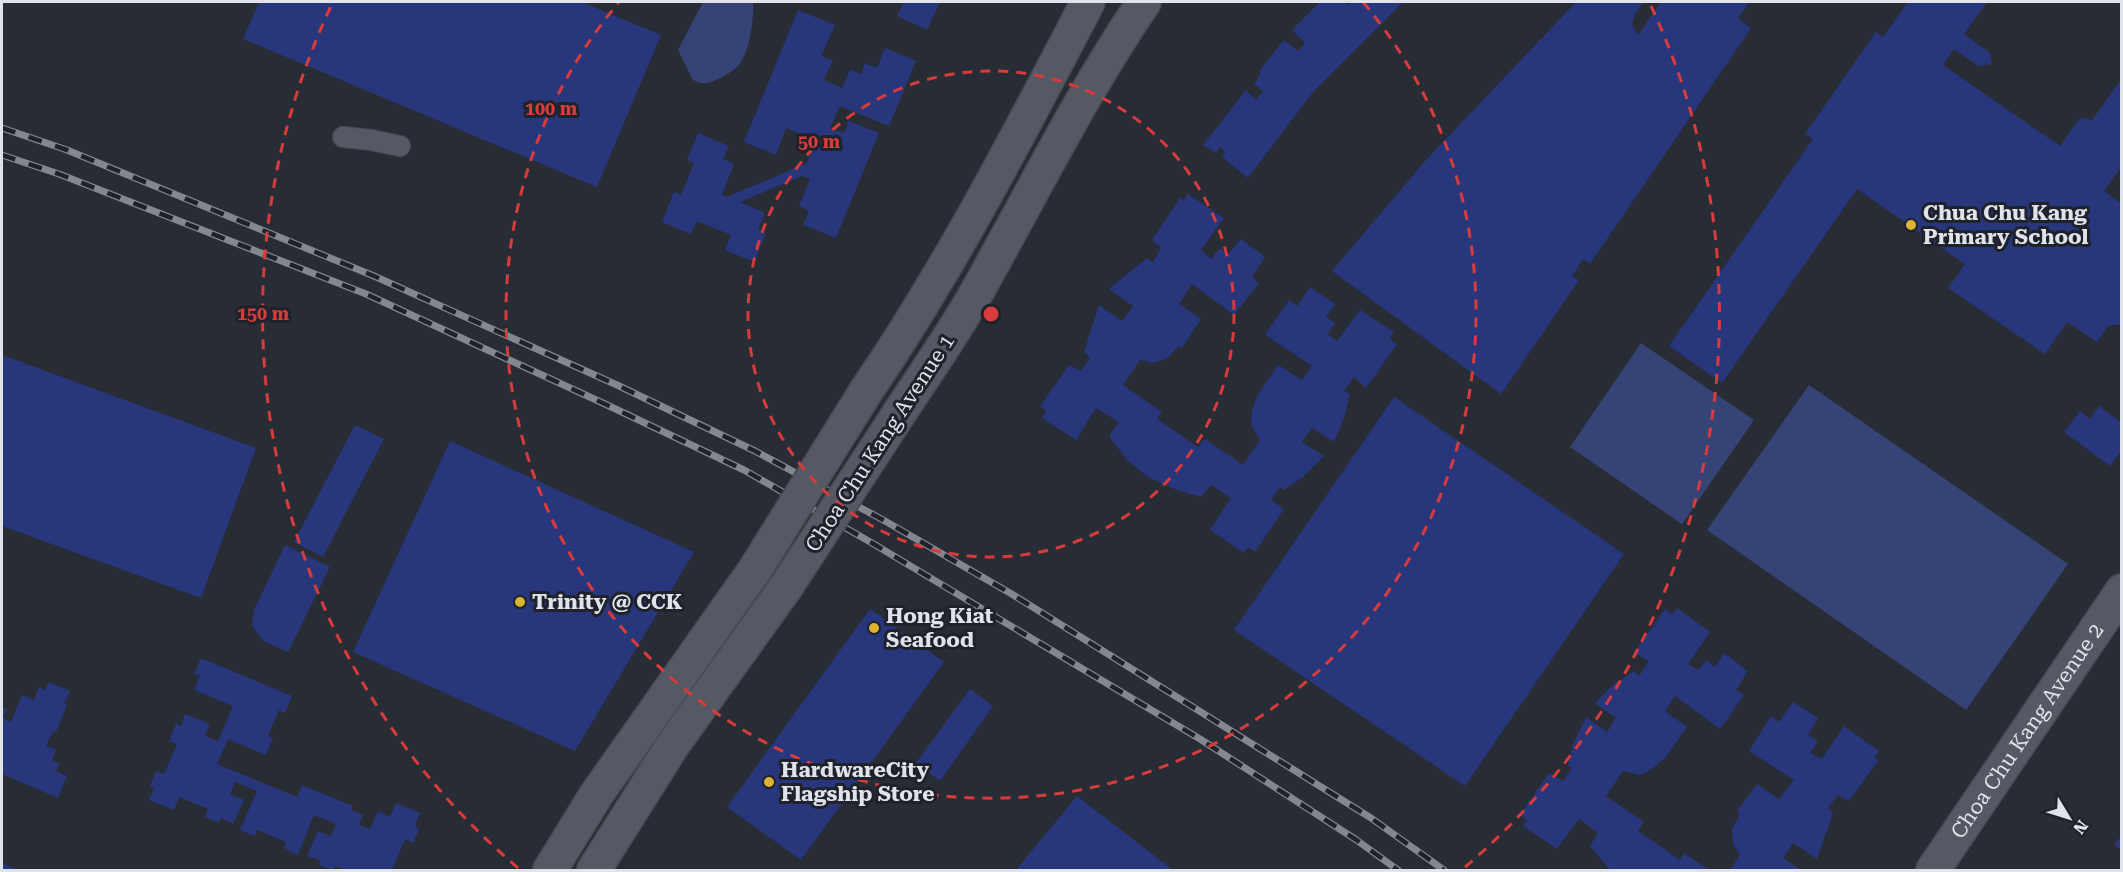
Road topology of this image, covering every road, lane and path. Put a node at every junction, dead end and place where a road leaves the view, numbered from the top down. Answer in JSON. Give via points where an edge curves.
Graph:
{"nodes":[{"id":1,"x":1144,"y":2,"type":"edge"},
{"id":2,"x":1086,"y":4,"type":"edge"},
{"id":3,"x":1087,"y":93,"type":"junction"},
{"id":4,"x":1033,"y":105,"type":"junction"},
{"id":5,"x":343,"y":137,"type":"dead end"},
{"id":6,"x":400,"y":146,"type":"dead end"},
{"id":7,"x":2121,"y":591,"type":"edge"},
{"id":8,"x":550,"y":870,"type":"edge"},
{"id":9,"x":594,"y":870,"type":"edge"},
{"id":10,"x":1933,"y":870,"type":"edge"}],
"edges":[{"from":1,"to":3,"type":"street","name":"Choa Chu Kang Avenue 1"},
{"from":2,"to":4,"type":"street","name":"Choa Chu Kang Avenue 1"},
{"from":3,"to":4,"type":"street","via":[[1056,86]]},
{"from":3,"to":9,"type":"street","name":"Choa Chu Kang Avenue 1","bridge":true,"via":[[972,300],[786,587],[672,746]]},
{"from":4,"to":8,"type":"street","name":"Choa Chu Kang Avenue 1","bridge":true,"via":[[909,328],[756,568],[596,795]]},
{"from":5,"to":6,"type":"lane"},
{"from":7,"to":10,"type":"street","name":"Choa Chu Kang Avenue 2"}]}
